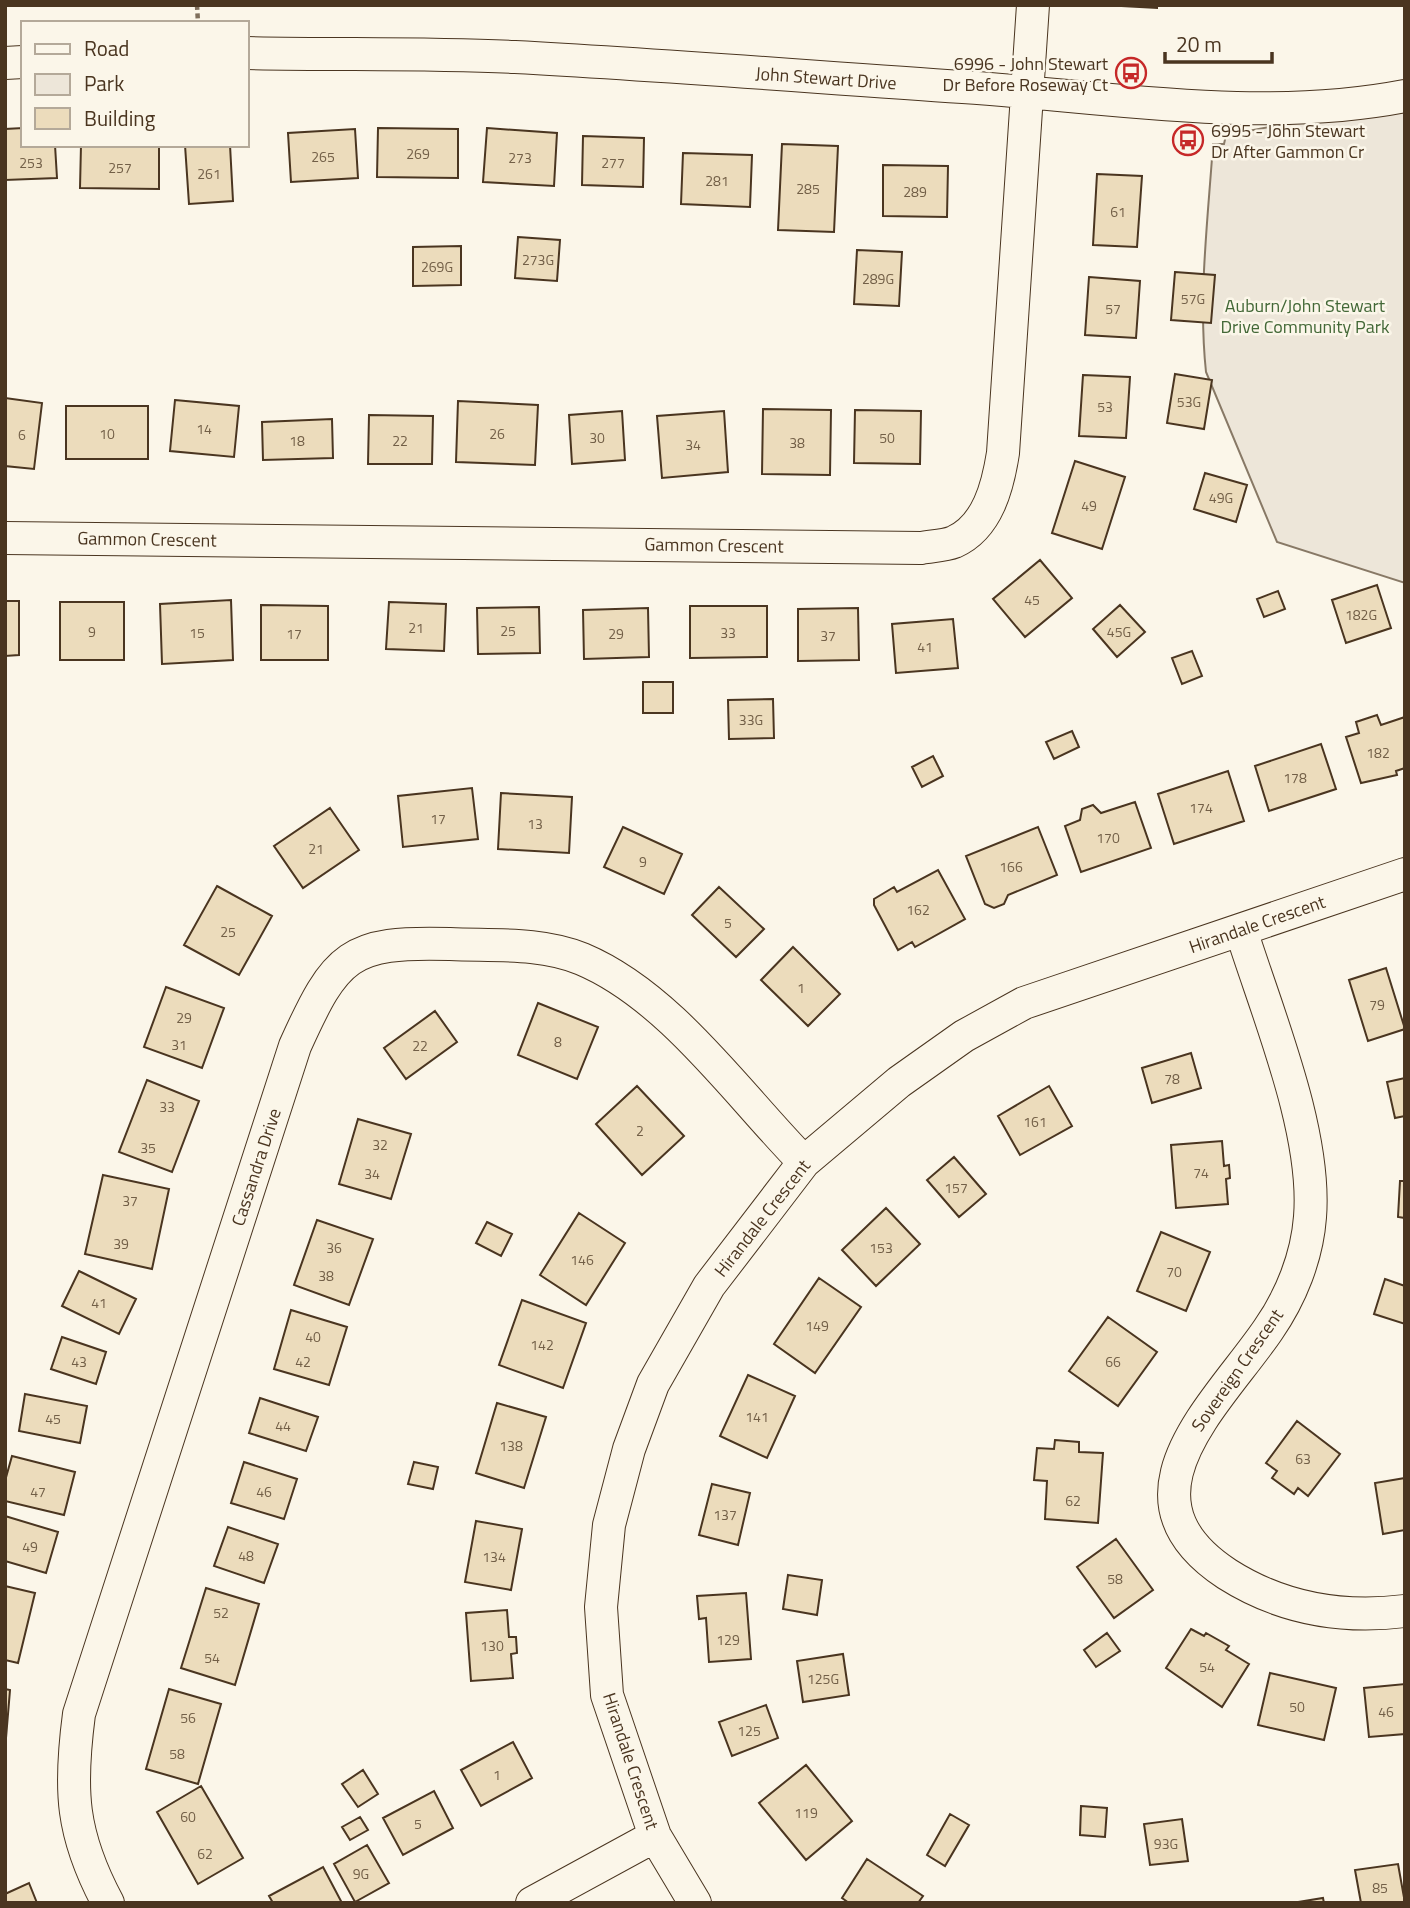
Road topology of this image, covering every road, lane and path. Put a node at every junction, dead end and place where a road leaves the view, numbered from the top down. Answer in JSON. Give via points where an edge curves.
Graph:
{"nodes":[{"id":1,"x":1033,"y":5,"type":"edge"},
{"id":2,"x":248,"y":53,"type":"edge"},
{"id":3,"x":1028,"y":91,"type":"junction"},
{"id":4,"x":1405,"y":96,"type":"edge"},
{"id":5,"x":5,"y":538,"type":"edge"},
{"id":6,"x":1405,"y":874,"type":"edge"},
{"id":7,"x":1241,"y":930,"type":"junction"},
{"id":8,"x":804,"y":1162,"type":"junction"},
{"id":9,"x":1405,"y":1611,"type":"edge"},
{"id":10,"x":655,"y":1836,"type":"junction"},
{"id":11,"x":107,"y":1903,"type":"edge"},
{"id":12,"x":532,"y":1903,"type":"edge"},
{"id":13,"x":695,"y":1903,"type":"edge"}],
"edges":[{"from":1,"to":3,"type":"street","name":"Gammon Crescent"},
{"from":2,"to":3,"type":"street","name":"John Stewart Drive","via":[[513,57]]},
{"from":3,"to":4,"type":"street","name":"John Stewart Drive","via":[[1216,108],[1371,103]]},
{"from":3,"to":5,"type":"street","name":"Gammon Crescent","via":[[998,488],[975,525],[951,544],[921,548]]},
{"from":6,"to":7,"type":"street","name":"Hirandale Crescent"},
{"from":7,"to":8,"type":"street","name":"Hirandale Crescent","via":[[1024,1003],[964,1035],[899,1082]]},
{"from":7,"to":9,"type":"street","name":"Sovereign Crescent","via":[[1301,1121],[1310,1176],[1310,1217],[1303,1259],[1280,1310],[1182,1452],[1175,1480],[1177,1509],[1199,1551],[1229,1575],[1273,1598],[1347,1615]]},
{"from":8,"to":10,"type":"street","name":"Hirandale Crescent","via":[[709,1286],[653,1384],[629,1449],[609,1525],[601,1607],[607,1695]]},
{"from":8,"to":11,"type":"street","name":"Cassandra Drive","via":[[687,1036],[625,982],[580,958],[530,947],[398,943],[365,950],[339,968],[316,998],[295,1046],[79,1714],[72,1769],[75,1818],[90,1870]]},
{"from":10,"to":12,"type":"street"},
{"from":10,"to":13,"type":"street","name":"Hirandale Crescent"}]}
